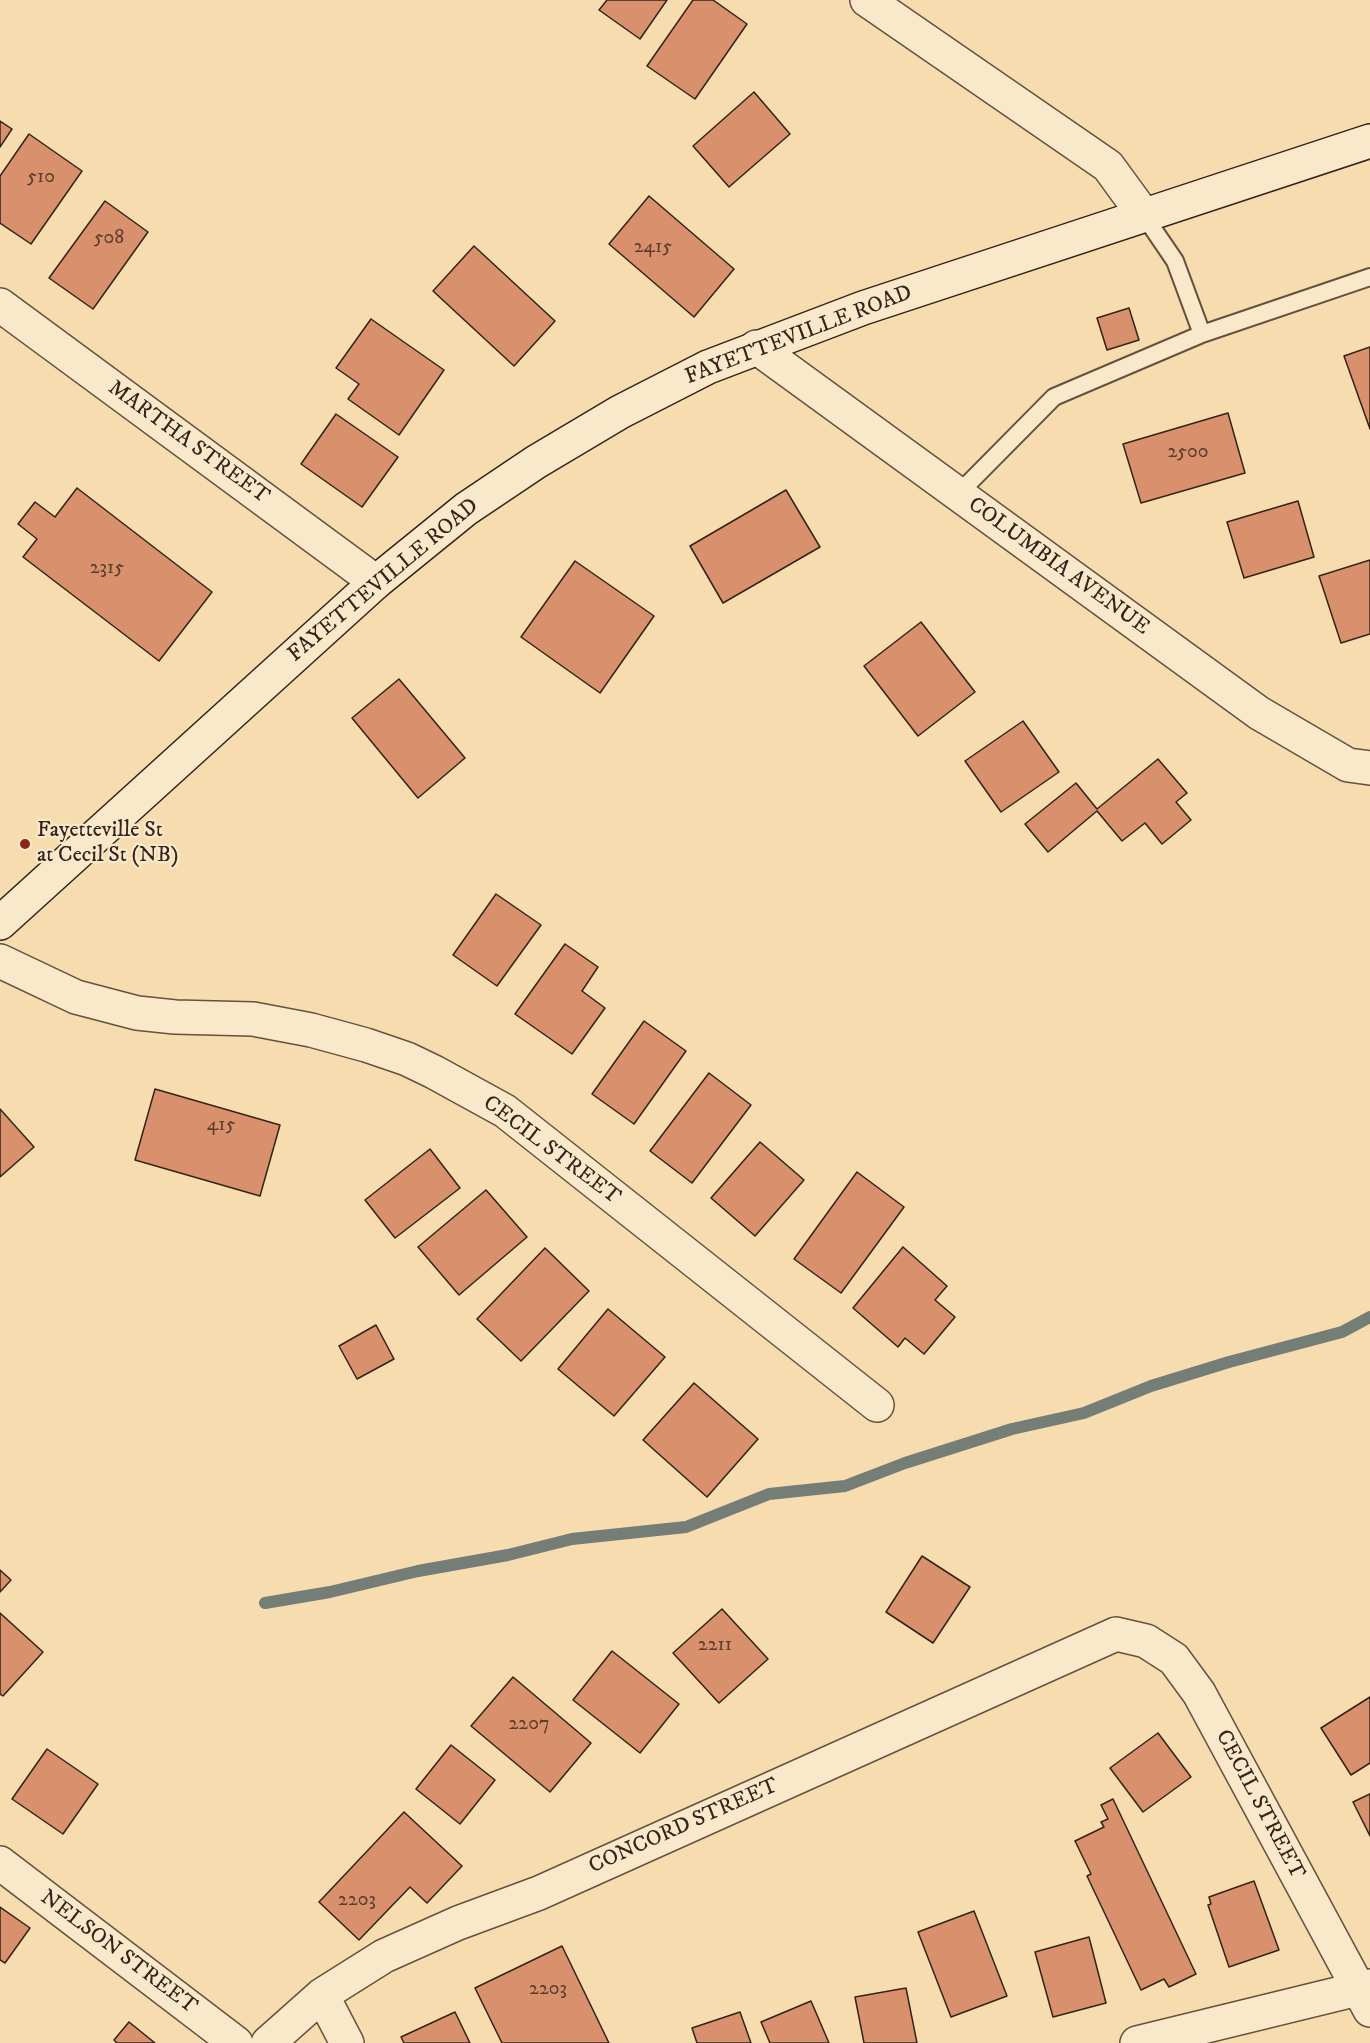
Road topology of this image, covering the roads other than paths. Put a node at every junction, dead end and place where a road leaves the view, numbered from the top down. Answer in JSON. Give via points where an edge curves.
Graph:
{"nodes":[{"id":1,"x":867,"y":0,"type":"edge"},
{"id":2,"x":1370,"y":141,"type":"edge"},
{"id":3,"x":1143,"y":214,"type":"junction"},
{"id":4,"x":1370,"y":277,"type":"edge"},
{"id":5,"x":0,"y":305,"type":"edge"},
{"id":6,"x":1202,"y":334,"type":"junction"},
{"id":7,"x":756,"y":347,"type":"junction"},
{"id":8,"x":958,"y":494,"type":"junction"},
{"id":9,"x":376,"y":582,"type":"junction"},
{"id":10,"x":1370,"y":768,"type":"edge"},
{"id":11,"x":0,"y":923,"type":"edge"},
{"id":12,"x":0,"y":961,"type":"edge"},
{"id":13,"x":877,"y":1405,"type":"dead end"},
{"id":14,"x":1116,"y":1634,"type":"joint"},
{"id":15,"x":0,"y":1863,"type":"edge"},
{"id":16,"x":322,"y":1995,"type":"junction"},
{"id":17,"x":1366,"y":1995,"type":"edge"},
{"id":18,"x":236,"y":2043,"type":"edge"},
{"id":19,"x":268,"y":2043,"type":"edge"},
{"id":20,"x":347,"y":2043,"type":"edge"},
{"id":21,"x":1137,"y":2043,"type":"edge"}],
"edges":[{"from":1,"to":3,"type":"street","via":[[1108,166]]},
{"from":2,"to":3,"type":"street","name":"FAYETTEVILLE ROAD"},
{"from":3,"to":6,"type":"lane","via":[[1175,261]]},
{"from":3,"to":7,"type":"street","name":"FAYETTEVILLE ROAD"},
{"from":4,"to":6,"type":"lane"},
{"from":5,"to":9,"type":"street","name":"MARTHA STREET"},
{"from":6,"to":8,"type":"lane","via":[[1054,397]]},
{"from":7,"to":8,"type":"street","name":"COLUMBIA AVENUE"},
{"from":7,"to":9,"type":"street","name":"FAYETTEVILLE ROAD","via":[[620,412],[536,462],[466,509]]},
{"from":8,"to":10,"type":"street","name":"COLUMBIA AVENUE","via":[[1260,713],[1348,765]]},
{"from":9,"to":11,"type":"street","name":"FAYETTEVILLE ROAD"},
{"from":12,"to":13,"type":"street","name":"CECIL STREET","via":[[76,997],[137,1013],[253,1019],[311,1030],[407,1059],[434,1072],[506,1111]]},
{"from":14,"to":16,"type":"street","name":"CONCORD STREET","via":[[539,1893],[384,1956]]},
{"from":14,"to":17,"type":"street","name":"CECIL STREET","via":[[1146,1641],[1174,1659],[1199,1693]]},
{"from":15,"to":18,"type":"street","name":"NELSON STREET"},
{"from":16,"to":19,"type":"street","name":"CONCORD STREET"},
{"from":16,"to":20,"type":"street"},
{"from":17,"to":21,"type":"street"}]}
